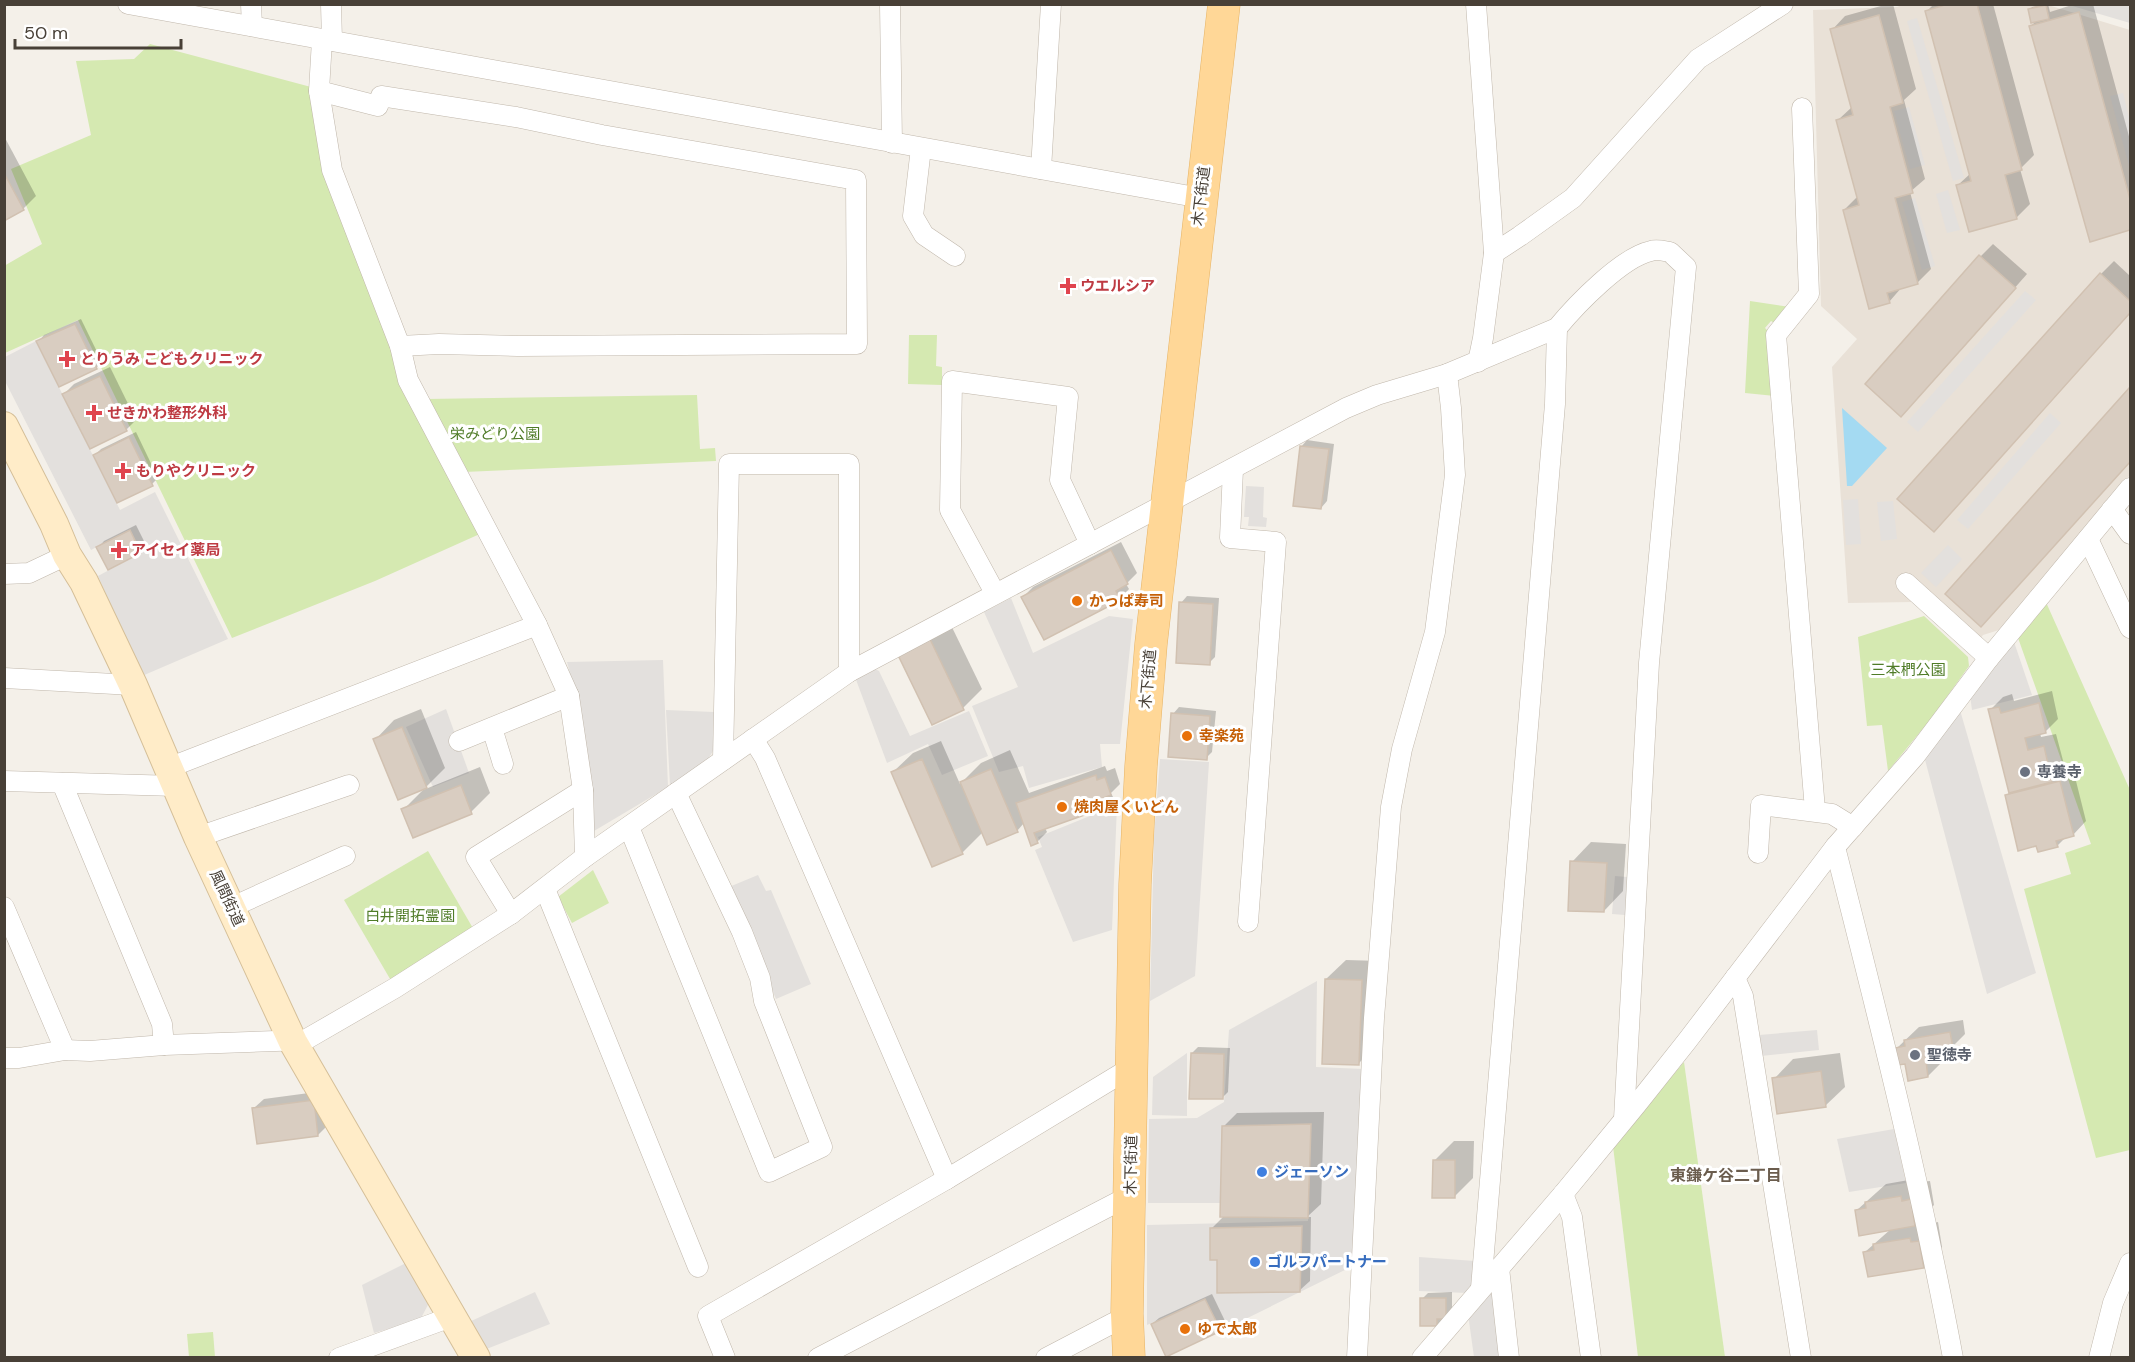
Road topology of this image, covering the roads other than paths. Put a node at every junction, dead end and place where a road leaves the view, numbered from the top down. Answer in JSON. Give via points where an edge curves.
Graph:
{"nodes":[{"id":1,"x":128,"y":4,"type":"edge"},
{"id":2,"x":251,"y":4,"type":"edge"},
{"id":3,"x":332,"y":4,"type":"edge"},
{"id":4,"x":890,"y":4,"type":"edge"},
{"id":5,"x":1051,"y":4,"type":"edge"},
{"id":6,"x":1224,"y":4,"type":"edge"},
{"id":7,"x":1476,"y":4,"type":"edge"},
{"id":8,"x":1783,"y":4,"type":"edge"},
{"id":9,"x":252,"y":26,"type":"junction"},
{"id":10,"x":327,"y":40,"type":"junction"},
{"id":11,"x":319,"y":91,"type":"junction"},
{"id":12,"x":1802,"y":108,"type":"dead end"},
{"id":13,"x":892,"y":143,"type":"junction"},
{"id":14,"x":921,"y":148,"type":"junction"},
{"id":15,"x":1041,"y":169,"type":"junction"},
{"id":16,"x":1201,"y":198,"type":"junction"},
{"id":17,"x":1494,"y":253,"type":"junction"},
{"id":18,"x":955,"y":256,"type":"dead end"},
{"id":19,"x":1557,"y":328,"type":"junction"},
{"id":20,"x":400,"y":346,"type":"junction"},
{"id":21,"x":1478,"y":362,"type":"junction"},
{"id":22,"x":1447,"y":374,"type":"junction"},
{"id":23,"x":4,"y":426,"type":"edge"},
{"id":24,"x":1233,"y":469,"type":"junction"},
{"id":25,"x":2130,"y":488,"type":"edge"},
{"id":26,"x":1167,"y":505,"type":"junction"},
{"id":27,"x":2112,"y":509,"type":"junction"},
{"id":28,"x":2130,"y":534,"type":"edge"},
{"id":29,"x":2088,"y":539,"type":"junction"},
{"id":30,"x":1090,"y":544,"type":"junction"},
{"id":31,"x":67,"y":555,"type":"junction"},
{"id":32,"x":4,"y":574,"type":"edge"},
{"id":33,"x":1906,"y":582,"type":"dead end"},
{"id":34,"x":995,"y":593,"type":"junction"},
{"id":35,"x":537,"y":625,"type":"junction"},
{"id":36,"x":2130,"y":628,"type":"edge"},
{"id":37,"x":1989,"y":657,"type":"junction"},
{"id":38,"x":849,"y":672,"type":"junction"},
{"id":39,"x":4,"y":678,"type":"edge"},
{"id":40,"x":133,"y":685,"type":"junction"},
{"id":41,"x":569,"y":696,"type":"junction"},
{"id":42,"x":492,"y":728,"type":"junction"},
{"id":43,"x":753,"y":740,"type":"junction"},
{"id":44,"x":459,"y":741,"type":"dead end"},
{"id":45,"x":723,"y":760,"type":"junction"},
{"id":46,"x":503,"y":764,"type":"dead end"},
{"id":47,"x":172,"y":777,"type":"junction"},
{"id":48,"x":4,"y":781,"type":"edge"},
{"id":49,"x":62,"y":783,"type":"junction"},
{"id":50,"x":349,"y":785,"type":"dead end"},
{"id":51,"x":583,"y":790,"type":"junction"},
{"id":52,"x":676,"y":794,"type":"junction"},
{"id":53,"x":1815,"y":810,"type":"junction"},
{"id":54,"x":629,"y":827,"type":"junction"},
{"id":55,"x":1853,"y":827,"type":"junction"},
{"id":56,"x":198,"y":837,"type":"junction"},
{"id":57,"x":1835,"y":847,"type":"junction"},
{"id":58,"x":1758,"y":853,"type":"dead end"},
{"id":59,"x":345,"y":856,"type":"dead end"},
{"id":60,"x":585,"y":857,"type":"junction"},
{"id":61,"x":545,"y":889,"type":"junction"},
{"id":62,"x":4,"y":907,"type":"edge"},
{"id":63,"x":232,"y":907,"type":"junction"},
{"id":64,"x":511,"y":914,"type":"junction"},
{"id":65,"x":1248,"y":922,"type":"dead end"},
{"id":66,"x":1735,"y":978,"type":"junction"},
{"id":67,"x":293,"y":1042,"type":"junction"},
{"id":68,"x":164,"y":1045,"type":"junction"},
{"id":69,"x":65,"y":1050,"type":"junction"},
{"id":70,"x":4,"y":1058,"type":"edge"},
{"id":71,"x":1132,"y":1067,"type":"junction"},
{"id":72,"x":1624,"y":1119,"type":"junction"},
{"id":73,"x":947,"y":1179,"type":"junction"},
{"id":74,"x":1563,"y":1194,"type":"junction"},
{"id":75,"x":1131,"y":1196,"type":"junction"},
{"id":76,"x":2130,"y":1263,"type":"edge"},
{"id":77,"x":698,"y":1267,"type":"dead end"},
{"id":78,"x":1499,"y":1268,"type":"junction"},
{"id":79,"x":1481,"y":1288,"type":"junction"},
{"id":80,"x":451,"y":1317,"type":"junction"},
{"id":81,"x":1129,"y":1325,"type":"junction"},
{"id":82,"x":1422,"y":1357,"type":"edge"},
{"id":83,"x":339,"y":1358,"type":"edge"},
{"id":84,"x":476,"y":1358,"type":"edge"},
{"id":85,"x":725,"y":1358,"type":"edge"},
{"id":86,"x":818,"y":1358,"type":"edge"},
{"id":87,"x":1046,"y":1358,"type":"edge"},
{"id":88,"x":1128,"y":1358,"type":"edge"},
{"id":89,"x":1357,"y":1358,"type":"edge"},
{"id":90,"x":1509,"y":1358,"type":"edge"},
{"id":91,"x":1591,"y":1358,"type":"edge"},
{"id":92,"x":1801,"y":1358,"type":"edge"},
{"id":93,"x":1953,"y":1358,"type":"edge"},
{"id":94,"x":2099,"y":1358,"type":"edge"}],
"edges":[{"from":1,"to":9,"type":"street"},
{"from":2,"to":9,"type":"street"},
{"from":3,"to":10,"type":"street"},
{"from":4,"to":13,"type":"street"},
{"from":5,"to":15,"type":"street"},
{"from":6,"to":16,"type":"main road","name":"木下街道"},
{"from":7,"to":17,"type":"street"},
{"from":8,"to":17,"type":"street","via":[[1698,59],[1573,198]]},
{"from":9,"to":10,"type":"street"},
{"from":10,"to":11,"type":"street"},
{"from":10,"to":13,"type":"street"},
{"from":11,"to":20,"type":"street","via":[[332,170]]},
{"from":11,"to":20,"type":"street","via":[[378,106],[381,96],[438,103],[856,180],[857,344]]},
{"from":12,"to":53,"type":"street","via":[[1809,294],[1776,335]]},
{"from":13,"to":14,"type":"street"},
{"from":14,"to":15,"type":"street"},
{"from":14,"to":18,"type":"street","via":[[913,216],[924,235]]},
{"from":15,"to":16,"type":"street"},
{"from":16,"to":26,"type":"main road","name":"木下街道"},
{"from":17,"to":21,"type":"street"},
{"from":19,"to":21,"type":"street"},
{"from":19,"to":72,"type":"street","via":[[1618,268],[1651,250],[1670,252],[1686,267],[1649,663]]},
{"from":19,"to":79,"type":"street","via":[[1555,404]]},
{"from":20,"to":35,"type":"street","via":[[408,380]]},
{"from":21,"to":22,"type":"street"},
{"from":22,"to":24,"type":"street","via":[[1346,408]]},
{"from":22,"to":89,"type":"street","via":[[1455,475],[1435,632],[1402,749],[1391,807],[1374,1018]]},
{"from":23,"to":31,"type":"street","name":"風間街道"},
{"from":24,"to":26,"type":"street"},
{"from":24,"to":65,"type":"street","via":[[1230,538],[1276,542]]},
{"from":25,"to":27,"type":"street"},
{"from":26,"to":30,"type":"street"},
{"from":26,"to":71,"type":"main road","name":"木下街道","via":[[1141,766]]},
{"from":27,"to":28,"type":"street"},
{"from":27,"to":29,"type":"street"},
{"from":29,"to":36,"type":"street"},
{"from":29,"to":37,"type":"street"},
{"from":30,"to":34,"type":"street"},
{"from":30,"to":34,"type":"street","via":[[1060,480],[1068,397],[952,381],[950,510]]},
{"from":31,"to":32,"type":"street","via":[[28,573]]},
{"from":31,"to":40,"type":"street","name":"風間街道"},
{"from":33,"to":37,"type":"street"},
{"from":34,"to":38,"type":"street"},
{"from":35,"to":41,"type":"street"},
{"from":35,"to":47,"type":"street"},
{"from":37,"to":55,"type":"street","via":[[1916,756]]},
{"from":38,"to":43,"type":"street"},
{"from":38,"to":45,"type":"street","via":[[849,465],[729,464]]},
{"from":39,"to":40,"type":"street"},
{"from":40,"to":47,"type":"street","name":"風間街道"},
{"from":41,"to":42,"type":"street"},
{"from":41,"to":51,"type":"street"},
{"from":42,"to":44,"type":"street"},
{"from":42,"to":46,"type":"street"},
{"from":43,"to":45,"type":"street"},
{"from":43,"to":73,"type":"street","via":[[765,758]]},
{"from":45,"to":52,"type":"street"},
{"from":47,"to":49,"type":"street"},
{"from":47,"to":56,"type":"street","name":"風間街道"},
{"from":48,"to":49,"type":"street"},
{"from":49,"to":68,"type":"street","via":[[162,1024]]},
{"from":50,"to":56,"type":"street"},
{"from":51,"to":60,"type":"street"},
{"from":51,"to":64,"type":"street","via":[[476,857]]},
{"from":52,"to":54,"type":"street"},
{"from":52,"to":54,"type":"street","via":[[742,932],[764,1000],[822,1147],[769,1172]]},
{"from":53,"to":55,"type":"street","via":[[1832,814]]},
{"from":53,"to":58,"type":"street","via":[[1761,806]]},
{"from":54,"to":60,"type":"street"},
{"from":55,"to":57,"type":"street"},
{"from":56,"to":63,"type":"street","name":"風間街道"},
{"from":57,"to":66,"type":"street"},
{"from":57,"to":93,"type":"street","via":[[1934,1257]]},
{"from":59,"to":63,"type":"street"},
{"from":60,"to":61,"type":"street"},
{"from":61,"to":64,"type":"street"},
{"from":61,"to":77,"type":"street"},
{"from":62,"to":69,"type":"street"},
{"from":63,"to":67,"type":"street","name":"風間街道"},
{"from":64,"to":67,"type":"street","via":[[395,988],[305,1040]]},
{"from":66,"to":72,"type":"street"},
{"from":66,"to":92,"type":"street","via":[[1743,996]]},
{"from":67,"to":68,"type":"street"},
{"from":67,"to":80,"type":"street","name":"風間街道"},
{"from":68,"to":69,"type":"street"},
{"from":69,"to":70,"type":"street"},
{"from":71,"to":73,"type":"street"},
{"from":71,"to":75,"type":"main road","name":"木下街道"},
{"from":72,"to":74,"type":"street"},
{"from":73,"to":85,"type":"street","via":[[708,1316]]},
{"from":74,"to":78,"type":"street"},
{"from":74,"to":91,"type":"street","via":[[1572,1217]]},
{"from":75,"to":81,"type":"main road","name":"木下街道"},
{"from":75,"to":86,"type":"street"},
{"from":76,"to":94,"type":"street","via":[[2113,1303]]},
{"from":78,"to":79,"type":"street"},
{"from":78,"to":90,"type":"street"},
{"from":79,"to":82,"type":"street"},
{"from":80,"to":83,"type":"street"},
{"from":80,"to":84,"type":"street","name":"風間街道"},
{"from":81,"to":87,"type":"street","via":[[1113,1323]]},
{"from":81,"to":88,"type":"main road","name":"木下街道"}]}
